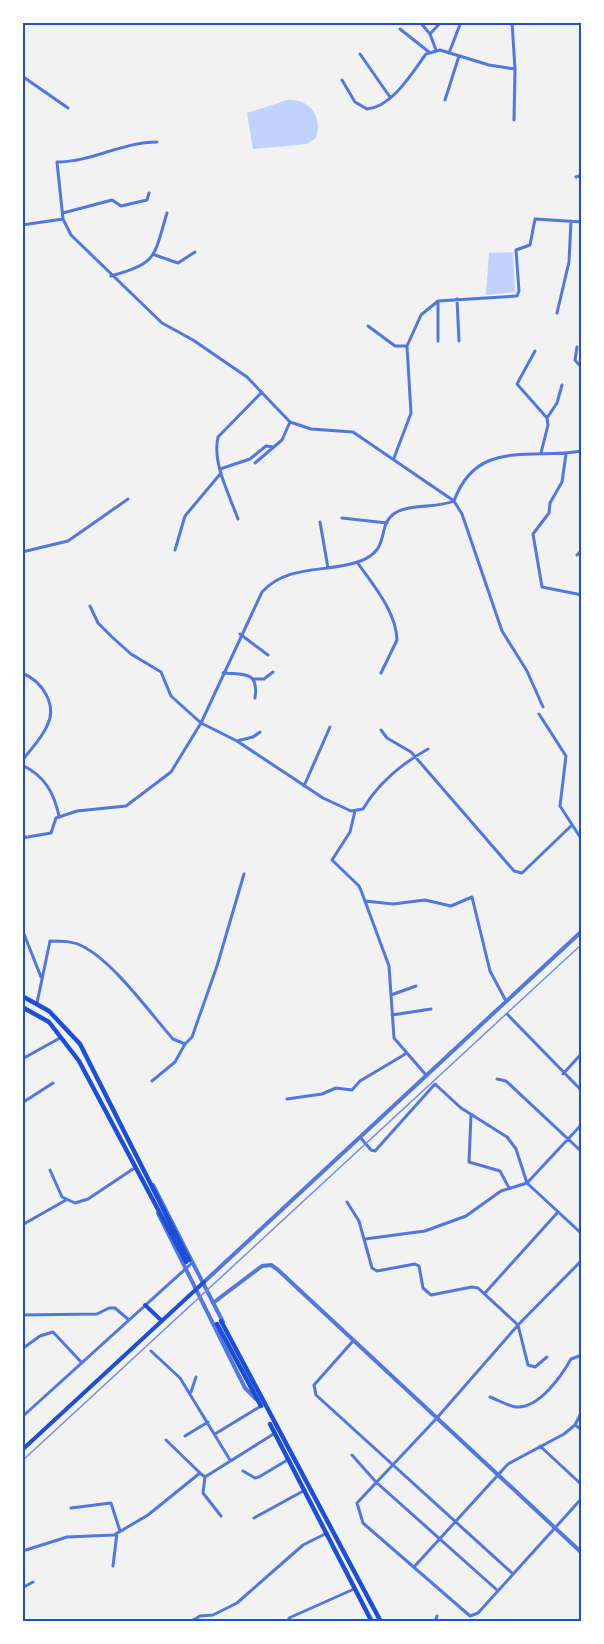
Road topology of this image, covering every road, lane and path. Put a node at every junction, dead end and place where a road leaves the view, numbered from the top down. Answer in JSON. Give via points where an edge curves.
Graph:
{"nodes":[{"id":1,"x":40,"y":22,"type":"edge"},
{"id":2,"x":420,"y":22,"type":"edge"},
{"id":3,"x":441,"y":22,"type":"edge"},
{"id":4,"x":461,"y":22,"type":"edge"},
{"id":5,"x":470,"y":22,"type":"edge"},
{"id":6,"x":512,"y":22,"type":"edge"},
{"id":7,"x":26,"y":23,"type":"edge"},
{"id":8,"x":22,"y":27,"type":"edge"},
{"id":9,"x":400,"y":29,"type":"dead end"},
{"id":10,"x":430,"y":34,"type":"junction"},
{"id":11,"x":436,"y":50,"type":"junction"},
{"id":12,"x":429,"y":52,"type":"junction"},
{"id":13,"x":449,"y":52,"type":"junction"},
{"id":14,"x":360,"y":54,"type":"dead end"},
{"id":15,"x":459,"y":56,"type":"junction"},
{"id":16,"x":515,"y":69,"type":"junction"},
{"id":17,"x":22,"y":76,"type":"edge"},
{"id":18,"x":342,"y":80,"type":"dead end"},
{"id":19,"x":390,"y":97,"type":"junction"},
{"id":20,"x":445,"y":100,"type":"dead end"},
{"id":21,"x":68,"y":108,"type":"dead end"},
{"id":22,"x":514,"y":120,"type":"dead end"},
{"id":23,"x":157,"y":142,"type":"dead end"},
{"id":24,"x":582,"y":175,"type":"edge"},
{"id":25,"x":576,"y":177,"type":"dead end"},
{"id":26,"x":149,"y":193,"type":"dead end"},
{"id":27,"x":63,"y":213,"type":"junction"},
{"id":28,"x":167,"y":213,"type":"dead end"},
{"id":29,"x":63,"y":219,"type":"junction"},
{"id":30,"x":571,"y":221,"type":"junction"},
{"id":31,"x":582,"y":222,"type":"edge"},
{"id":32,"x":22,"y":225,"type":"edge"},
{"id":33,"x":195,"y":252,"type":"dead end"},
{"id":34,"x":155,"y":255,"type":"junction"},
{"id":35,"x":111,"y":276,"type":"junction"},
{"id":36,"x":457,"y":299,"type":"junction"},
{"id":37,"x":438,"y":301,"type":"junction"},
{"id":38,"x":557,"y":313,"type":"dead end"},
{"id":39,"x":368,"y":326,"type":"dead end"},
{"id":40,"x":438,"y":341,"type":"dead end"},
{"id":41,"x":459,"y":341,"type":"dead end"},
{"id":42,"x":406,"y":346,"type":"junction"},
{"id":43,"x":578,"y":347,"type":"dead end"},
{"id":44,"x":535,"y":351,"type":"dead end"},
{"id":45,"x":582,"y":368,"type":"edge"},
{"id":46,"x":562,"y":385,"type":"dead end"},
{"id":47,"x":262,"y":392,"type":"junction"},
{"id":48,"x":547,"y":418,"type":"junction"},
{"id":49,"x":290,"y":422,"type":"junction"},
{"id":50,"x":274,"y":447,"type":"junction"},
{"id":51,"x":582,"y":451,"type":"edge"},
{"id":52,"x":541,"y":453,"type":"junction"},
{"id":53,"x":566,"y":454,"type":"junction"},
{"id":54,"x":393,"y":458,"type":"junction"},
{"id":55,"x":255,"y":463,"type":"dead end"},
{"id":56,"x":221,"y":471,"type":"junction"},
{"id":57,"x":128,"y":499,"type":"dead end"},
{"id":58,"x":454,"y":501,"type":"junction"},
{"id":59,"x":342,"y":518,"type":"dead end"},
{"id":60,"x":238,"y":519,"type":"dead end"},
{"id":61,"x":321,"y":522,"type":"dead end"},
{"id":62,"x":387,"y":523,"type":"junction"},
{"id":63,"x":175,"y":550,"type":"dead end"},
{"id":64,"x":582,"y":550,"type":"edge"},
{"id":65,"x":22,"y":552,"type":"edge"},
{"id":66,"x":578,"y":555,"type":"dead end"},
{"id":67,"x":357,"y":562,"type":"junction"},
{"id":68,"x":328,"y":568,"type":"junction"},
{"id":69,"x":582,"y":595,"type":"edge"},
{"id":70,"x":90,"y":606,"type":"dead end"},
{"id":71,"x":240,"y":634,"type":"junction"},
{"id":72,"x":268,"y":655,"type":"dead end"},
{"id":73,"x":273,"y":672,"type":"dead end"},
{"id":74,"x":22,"y":673,"type":"edge"},
{"id":75,"x":223,"y":673,"type":"junction"},
{"id":76,"x":381,"y":673,"type":"dead end"},
{"id":77,"x":253,"y":679,"type":"junction"},
{"id":78,"x":255,"y":698,"type":"dead end"},
{"id":79,"x":543,"y":707,"type":"dead end"},
{"id":80,"x":539,"y":714,"type":"dead end"},
{"id":81,"x":201,"y":723,"type":"junction"},
{"id":82,"x":330,"y":727,"type":"dead end"},
{"id":83,"x":381,"y":730,"type":"dead end"},
{"id":84,"x":260,"y":732,"type":"dead end"},
{"id":85,"x":237,"y":741,"type":"junction"},
{"id":86,"x":429,"y":749,"type":"dead end"},
{"id":87,"x":414,"y":756,"type":"junction"},
{"id":88,"x":22,"y":761,"type":"edge"},
{"id":89,"x":22,"y":765,"type":"edge"},
{"id":90,"x":304,"y":786,"type":"junction"},
{"id":91,"x":355,"y":812,"type":"junction"},
{"id":92,"x":59,"y":816,"type":"junction"},
{"id":93,"x":22,"y":824,"type":"edge"},
{"id":94,"x":571,"y":826,"type":"junction"},
{"id":95,"x":23,"y":838,"type":"edge"},
{"id":96,"x":582,"y":840,"type":"edge"},
{"id":97,"x":244,"y":874,"type":"dead end"},
{"id":98,"x":365,"y":901,"type":"junction"},
{"id":99,"x":22,"y":929,"type":"edge"},
{"id":100,"x":582,"y":932,"type":"edge"},
{"id":101,"x":42,"y":980,"type":"junction"},
{"id":102,"x":416,"y":986,"type":"dead end"},
{"id":103,"x":391,"y":995,"type":"junction"},
{"id":104,"x":22,"y":996,"type":"edge"},
{"id":105,"x":506,"y":1001,"type":"junction"},
{"id":106,"x":37,"y":1003,"type":"junction"},
{"id":107,"x":22,"y":1007,"type":"edge"},
{"id":108,"x":430,"y":1009,"type":"dead end"},
{"id":109,"x":33,"y":1011,"type":"junction"},
{"id":110,"x":507,"y":1014,"type":"dead end"},
{"id":111,"x":392,"y":1015,"type":"junction"},
{"id":112,"x":62,"y":1036,"type":"junction"},
{"id":113,"x":185,"y":1044,"type":"junction"},
{"id":114,"x":407,"y":1053,"type":"junction"},
{"id":115,"x":582,"y":1053,"type":"edge"},
{"id":116,"x":22,"y":1059,"type":"edge"},
{"id":117,"x":563,"y":1074,"type":"junction"},
{"id":118,"x":426,"y":1075,"type":"junction"},
{"id":119,"x":496,"y":1079,"type":"dead end"},
{"id":120,"x":152,"y":1081,"type":"dead end"},
{"id":121,"x":54,"y":1083,"type":"dead end"},
{"id":122,"x":582,"y":1091,"type":"edge"},
{"id":123,"x":286,"y":1099,"type":"dead end"},
{"id":124,"x":22,"y":1103,"type":"edge"},
{"id":125,"x":471,"y":1115,"type":"junction"},
{"id":126,"x":582,"y":1124,"type":"edge"},
{"id":127,"x":359,"y":1137,"type":"junction"},
{"id":128,"x":566,"y":1140,"type":"junction"},
{"id":129,"x":582,"y":1152,"type":"edge"},
{"id":130,"x":133,"y":1169,"type":"dead end"},
{"id":131,"x":50,"y":1170,"type":"dead end"},
{"id":132,"x":147,"y":1180,"type":"junction"},
{"id":133,"x":527,"y":1183,"type":"junction"},
{"id":134,"x":509,"y":1188,"type":"junction"},
{"id":135,"x":66,"y":1200,"type":"junction"},
{"id":136,"x":348,"y":1202,"type":"dead end"},
{"id":137,"x":558,"y":1212,"type":"junction"},
{"id":138,"x":22,"y":1225,"type":"edge"},
{"id":139,"x":582,"y":1234,"type":"edge"},
{"id":140,"x":365,"y":1239,"type":"junction"},
{"id":141,"x":582,"y":1260,"type":"edge"},
{"id":142,"x":188,"y":1263,"type":"junction"},
{"id":143,"x":204,"y":1282,"type":"junction"},
{"id":144,"x":197,"y":1289,"type":"junction"},
{"id":145,"x":484,"y":1293,"type":"junction"},
{"id":146,"x":213,"y":1303,"type":"junction"},
{"id":147,"x":145,"y":1305,"type":"junction"},
{"id":148,"x":205,"y":1307,"type":"junction"},
{"id":149,"x":22,"y":1315,"type":"edge"},
{"id":150,"x":129,"y":1320,"type":"junction"},
{"id":151,"x":162,"y":1321,"type":"junction"},
{"id":152,"x":219,"y":1323,"type":"dead end"},
{"id":153,"x":518,"y":1325,"type":"junction"},
{"id":154,"x":353,"y":1341,"type":"junction"},
{"id":155,"x":22,"y":1349,"type":"edge"},
{"id":156,"x":151,"y":1351,"type":"dead end"},
{"id":157,"x":582,"y":1355,"type":"edge"},
{"id":158,"x":547,"y":1357,"type":"dead end"},
{"id":159,"x":82,"y":1363,"type":"junction"},
{"id":160,"x":196,"y":1377,"type":"dead end"},
{"id":161,"x":191,"y":1393,"type":"junction"},
{"id":162,"x":490,"y":1397,"type":"dead end"},
{"id":163,"x":258,"y":1399,"type":"junction"},
{"id":164,"x":261,"y":1406,"type":"junction"},
{"id":165,"x":582,"y":1412,"type":"edge"},
{"id":166,"x":22,"y":1417,"type":"edge"},
{"id":167,"x":436,"y":1419,"type":"junction"},
{"id":168,"x":208,"y":1422,"type":"junction"},
{"id":169,"x":575,"y":1425,"type":"junction"},
{"id":170,"x":582,"y":1431,"type":"edge"},
{"id":171,"x":275,"y":1433,"type":"junction"},
{"id":172,"x":215,"y":1434,"type":"junction"},
{"id":173,"x":185,"y":1436,"type":"dead end"},
{"id":174,"x":166,"y":1440,"type":"dead end"},
{"id":175,"x":540,"y":1446,"type":"junction"},
{"id":176,"x":23,"y":1447,"type":"edge"},
{"id":177,"x":352,"y":1455,"type":"dead end"},
{"id":178,"x":289,"y":1459,"type":"junction"},
{"id":179,"x":230,"y":1460,"type":"junction"},
{"id":180,"x":391,"y":1465,"type":"junction"},
{"id":181,"x":243,"y":1471,"type":"dead end"},
{"id":182,"x":200,"y":1473,"type":"junction"},
{"id":183,"x":497,"y":1476,"type":"junction"},
{"id":184,"x":204,"y":1477,"type":"junction"},
{"id":185,"x":376,"y":1482,"type":"junction"},
{"id":186,"x":582,"y":1485,"type":"edge"},
{"id":187,"x":305,"y":1490,"type":"junction"},
{"id":188,"x":582,"y":1498,"type":"edge"},
{"id":189,"x":71,"y":1508,"type":"dead end"},
{"id":190,"x":221,"y":1516,"type":"dead end"},
{"id":191,"x":254,"y":1518,"type":"dead end"},
{"id":192,"x":456,"y":1522,"type":"junction"},
{"id":193,"x":555,"y":1529,"type":"junction"},
{"id":194,"x":119,"y":1532,"type":"junction"},
{"id":195,"x":327,"y":1533,"type":"junction"},
{"id":196,"x":440,"y":1539,"type":"junction"},
{"id":197,"x":26,"y":1550,"type":"dead end"},
{"id":198,"x":582,"y":1553,"type":"edge"},
{"id":199,"x":113,"y":1566,"type":"dead end"},
{"id":200,"x":414,"y":1567,"type":"junction"},
{"id":201,"x":512,"y":1573,"type":"junction"},
{"id":202,"x":33,"y":1582,"type":"dead end"},
{"id":203,"x":22,"y":1588,"type":"edge"},
{"id":204,"x":355,"y":1588,"type":"junction"},
{"id":205,"x":497,"y":1590,"type":"junction"},
{"id":206,"x":437,"y":1616,"type":"dead end"},
{"id":207,"x":190,"y":1622,"type":"edge"},
{"id":208,"x":288,"y":1622,"type":"edge"},
{"id":209,"x":372,"y":1622,"type":"edge"},
{"id":210,"x":381,"y":1622,"type":"edge"},
{"id":211,"x":435,"y":1622,"type":"edge"}],
"edges":[{"from":1,"to":7,"type":"street"},
{"from":2,"to":10,"type":"street"},
{"from":3,"to":10,"type":"street"},
{"from":4,"to":5,"type":"street"},
{"from":4,"to":13,"type":"street"},
{"from":6,"to":16,"type":"street"},
{"from":7,"to":8,"type":"street"},
{"from":9,"to":12,"type":"street"},
{"from":10,"to":11,"type":"street"},
{"from":11,"to":12,"type":"street"},
{"from":11,"to":13,"type":"street"},
{"from":12,"to":19,"type":"street"},
{"from":13,"to":15,"type":"street"},
{"from":14,"to":19,"type":"street"},
{"from":15,"to":16,"type":"street"},
{"from":15,"to":20,"type":"street"},
{"from":16,"to":22,"type":"street"},
{"from":17,"to":21,"type":"street"},
{"from":18,"to":19,"type":"street","via":[[364,109],[379,107]]},
{"from":23,"to":27,"type":"street","via":[[130,145],[85,160],[57,162]]},
{"from":24,"to":25,"type":"street"},
{"from":26,"to":27,"type":"street","via":[[147,200],[139,203],[121,206],[112,200]]},
{"from":27,"to":29,"type":"street"},
{"from":28,"to":34,"type":"street"},
{"from":29,"to":32,"type":"street"},
{"from":29,"to":35,"type":"street","via":[[71,235]]},
{"from":30,"to":31,"type":"street"},
{"from":30,"to":36,"type":"street","via":[[535,219],[532,242],[516,250],[517,296]]},
{"from":30,"to":38,"type":"street","via":[[570,257]]},
{"from":33,"to":34,"type":"street","via":[[178,263]]},
{"from":34,"to":35,"type":"street","via":[[141,267]]},
{"from":35,"to":47,"type":"street","via":[[162,323],[247,377]]},
{"from":36,"to":37,"type":"street"},
{"from":36,"to":41,"type":"street"},
{"from":37,"to":40,"type":"street"},
{"from":37,"to":42,"type":"street","via":[[421,315]]},
{"from":39,"to":42,"type":"street","via":[[395,346]]},
{"from":42,"to":54,"type":"street","via":[[412,409]]},
{"from":43,"to":45,"type":"street","via":[[574,360]]},
{"from":44,"to":48,"type":"street","via":[[517,384]]},
{"from":46,"to":48,"type":"street"},
{"from":47,"to":49,"type":"street"},
{"from":47,"to":56,"type":"street","via":[[218,436]]},
{"from":48,"to":52,"type":"street"},
{"from":49,"to":50,"type":"street"},
{"from":49,"to":54,"type":"street","via":[[311,429],[353,432]]},
{"from":50,"to":55,"type":"street"},
{"from":50,"to":56,"type":"street","via":[[266,446],[250,459]]},
{"from":51,"to":53,"type":"street"},
{"from":52,"to":53,"type":"street"},
{"from":52,"to":58,"type":"street","via":[[511,454],[474,467]]},
{"from":53,"to":69,"type":"street","via":[[562,482],[549,513],[533,534],[542,587]]},
{"from":54,"to":58,"type":"street"},
{"from":56,"to":60,"type":"street"},
{"from":56,"to":63,"type":"street","via":[[187,512]]},
{"from":57,"to":65,"type":"street","via":[[68,541]]},
{"from":58,"to":62,"type":"street","via":[[399,511]]},
{"from":58,"to":79,"type":"street","via":[[462,514],[502,632],[527,671]]},
{"from":59,"to":62,"type":"street"},
{"from":61,"to":68,"type":"street"},
{"from":62,"to":67,"type":"street","via":[[378,550]]},
{"from":64,"to":66,"type":"street"},
{"from":67,"to":68,"type":"street"},
{"from":67,"to":76,"type":"street","via":[[387,606],[397,635]]},
{"from":68,"to":71,"type":"street","via":[[289,573],[269,584]]},
{"from":70,"to":81,"type":"street","via":[[98,623],[112,637],[161,672],[171,696]]},
{"from":71,"to":72,"type":"street"},
{"from":71,"to":75,"type":"street"},
{"from":73,"to":77,"type":"street","via":[[264,679]]},
{"from":74,"to":88,"type":"street","via":[[40,684],[50,712],[47,727]]},
{"from":75,"to":77,"type":"street","via":[[247,674]]},
{"from":75,"to":81,"type":"street"},
{"from":77,"to":78,"type":"street"},
{"from":80,"to":94,"type":"street","via":[[566,756],[560,806]]},
{"from":81,"to":85,"type":"street"},
{"from":81,"to":92,"type":"street","via":[[171,772],[126,806]]},
{"from":82,"to":90,"type":"street"},
{"from":83,"to":87,"type":"street"},
{"from":84,"to":85,"type":"street"},
{"from":85,"to":90,"type":"street"},
{"from":86,"to":87,"type":"street"},
{"from":87,"to":91,"type":"street","via":[[381,784],[363,809]]},
{"from":87,"to":94,"type":"street","via":[[514,872],[522,873]]},
{"from":89,"to":92,"type":"street","via":[[49,786]]},
{"from":90,"to":91,"type":"street"},
{"from":91,"to":98,"type":"street","via":[[350,832],[331,857],[359,886]]},
{"from":92,"to":95,"type":"street","via":[[51,832]]},
{"from":93,"to":95,"type":"street"},
{"from":94,"to":96,"type":"street"},
{"from":97,"to":113,"type":"street","via":[[217,966],[192,1037]]},
{"from":98,"to":103,"type":"street","via":[[387,957]]},
{"from":98,"to":105,"type":"street","via":[[397,904],[425,900],[452,906],[472,897],[490,971]]},
{"from":99,"to":101,"type":"street"},
{"from":100,"to":105,"type":"street"},
{"from":101,"to":106,"type":"street"},
{"from":101,"to":113,"type":"street","via":[[50,941],[82,946],[108,965],[173,1039]]},
{"from":102,"to":103,"type":"street"},
{"from":103,"to":111,"type":"street"},
{"from":104,"to":106,"type":"highway"},
{"from":105,"to":118,"type":"street"},
{"from":106,"to":109,"type":"highway"},
{"from":106,"to":132,"type":"highway","via":[[80,1044]]},
{"from":107,"to":109,"type":"highway"},
{"from":108,"to":111,"type":"street"},
{"from":109,"to":112,"type":"highway"},
{"from":110,"to":117,"type":"street"},
{"from":111,"to":114,"type":"street","via":[[394,1038]]},
{"from":112,"to":116,"type":"street"},
{"from":112,"to":132,"type":"highway"},
{"from":113,"to":120,"type":"street","via":[[175,1062]]},
{"from":114,"to":118,"type":"street"},
{"from":114,"to":123,"type":"street","via":[[360,1081],[352,1090],[336,1088]]},
{"from":115,"to":117,"type":"street"},
{"from":117,"to":122,"type":"street"},
{"from":118,"to":127,"type":"street"},
{"from":119,"to":128,"type":"street","via":[[506,1081]]},
{"from":121,"to":124,"type":"street"},
{"from":125,"to":127,"type":"street","via":[[435,1084],[375,1151]]},
{"from":125,"to":133,"type":"street","via":[[507,1137],[516,1149]]},
{"from":125,"to":134,"type":"street","via":[[469,1162],[501,1172]]},
{"from":126,"to":128,"type":"street"},
{"from":127,"to":143,"type":"street"},
{"from":128,"to":129,"type":"street"},
{"from":128,"to":133,"type":"street"},
{"from":130,"to":135,"type":"street","via":[[84,1201]]},
{"from":131,"to":135,"type":"street"},
{"from":132,"to":142,"type":"highway"},
{"from":132,"to":142,"type":"street","via":[[166,1232]]},
{"from":133,"to":134,"type":"street"},
{"from":133,"to":137,"type":"street"},
{"from":134,"to":140,"type":"street","via":[[466,1216],[425,1231]]},
{"from":135,"to":138,"type":"street"},
{"from":136,"to":140,"type":"street"},
{"from":137,"to":139,"type":"street"},
{"from":137,"to":145,"type":"street"},
{"from":140,"to":145,"type":"street","via":[[372,1268],[377,1271],[415,1264],[419,1266],[423,1288],[431,1295],[472,1287]]},
{"from":141,"to":153,"type":"street"},
{"from":142,"to":143,"type":"street"},
{"from":142,"to":144,"type":"street"},
{"from":142,"to":147,"type":"street"},
{"from":143,"to":144,"type":"main road"},
{"from":143,"to":146,"type":"street"},
{"from":144,"to":148,"type":"street"},
{"from":144,"to":151,"type":"main road"},
{"from":145,"to":153,"type":"street"},
{"from":146,"to":148,"type":"street"},
{"from":146,"to":154,"type":"street","via":[[262,1266],[271,1265]]},
{"from":146,"to":163,"type":"street","via":[[254,1382]]},
{"from":147,"to":150,"type":"street"},
{"from":147,"to":151,"type":"main road"},
{"from":148,"to":163,"type":"street","via":[[245,1388]]},
{"from":149,"to":150,"type":"street","via":[[97,1314],[115,1308]]},
{"from":150,"to":159,"type":"street"},
{"from":151,"to":176,"type":"main road"},
{"from":152,"to":163,"type":"highway"},
{"from":153,"to":158,"type":"street","via":[[528,1365],[536,1367]]},
{"from":153,"to":167,"type":"street"},
{"from":154,"to":167,"type":"street"},
{"from":154,"to":180,"type":"street","via":[[313,1389]]},
{"from":155,"to":159,"type":"street","via":[[52,1332]]},
{"from":156,"to":161,"type":"street"},
{"from":157,"to":162,"type":"street","via":[[571,1359],[549,1390],[523,1406],[515,1407]]},
{"from":159,"to":166,"type":"street"},
{"from":160,"to":161,"type":"street"},
{"from":161,"to":168,"type":"street"},
{"from":163,"to":164,"type":"highway"},
{"from":163,"to":210,"type":"highway"},
{"from":164,"to":171,"type":"highway"},
{"from":164,"to":172,"type":"street"},
{"from":165,"to":169,"type":"street"},
{"from":167,"to":180,"type":"street"},
{"from":167,"to":183,"type":"street"},
{"from":168,"to":172,"type":"street"},
{"from":168,"to":173,"type":"street"},
{"from":169,"to":170,"type":"street"},
{"from":169,"to":175,"type":"street","via":[[561,1437]]},
{"from":171,"to":178,"type":"highway"},
{"from":171,"to":179,"type":"street"},
{"from":172,"to":179,"type":"street"},
{"from":174,"to":182,"type":"street"},
{"from":175,"to":183,"type":"street","via":[[508,1464]]},
{"from":175,"to":186,"type":"street"},
{"from":177,"to":185,"type":"street"},
{"from":178,"to":181,"type":"street","via":[[259,1477]]},
{"from":178,"to":187,"type":"highway"},
{"from":179,"to":184,"type":"street"},
{"from":180,"to":185,"type":"street"},
{"from":180,"to":192,"type":"street"},
{"from":182,"to":184,"type":"street"},
{"from":182,"to":194,"type":"street","via":[[148,1515]]},
{"from":183,"to":192,"type":"street"},
{"from":183,"to":193,"type":"street"},
{"from":184,"to":190,"type":"street","via":[[203,1493]]},
{"from":185,"to":196,"type":"street"},
{"from":185,"to":200,"type":"street","via":[[359,1498],[359,1516]]},
{"from":187,"to":191,"type":"street"},
{"from":187,"to":195,"type":"highway"},
{"from":188,"to":193,"type":"street"},
{"from":189,"to":194,"type":"street","via":[[111,1503]]},
{"from":192,"to":196,"type":"street"},
{"from":192,"to":201,"type":"street"},
{"from":193,"to":198,"type":"street"},
{"from":193,"to":201,"type":"street"},
{"from":194,"to":197,"type":"street","via":[[67,1537]]},
{"from":194,"to":199,"type":"street"},
{"from":195,"to":204,"type":"highway"},
{"from":195,"to":207,"type":"street","via":[[303,1545],[237,1603]]},
{"from":196,"to":200,"type":"street"},
{"from":196,"to":205,"type":"street"},
{"from":200,"to":205,"type":"street","via":[[470,1616],[478,1613]]},
{"from":201,"to":205,"type":"street"},
{"from":202,"to":203,"type":"street"},
{"from":204,"to":208,"type":"street","via":[[289,1618]]},
{"from":204,"to":209,"type":"highway"},
{"from":206,"to":211,"type":"street"}]}
